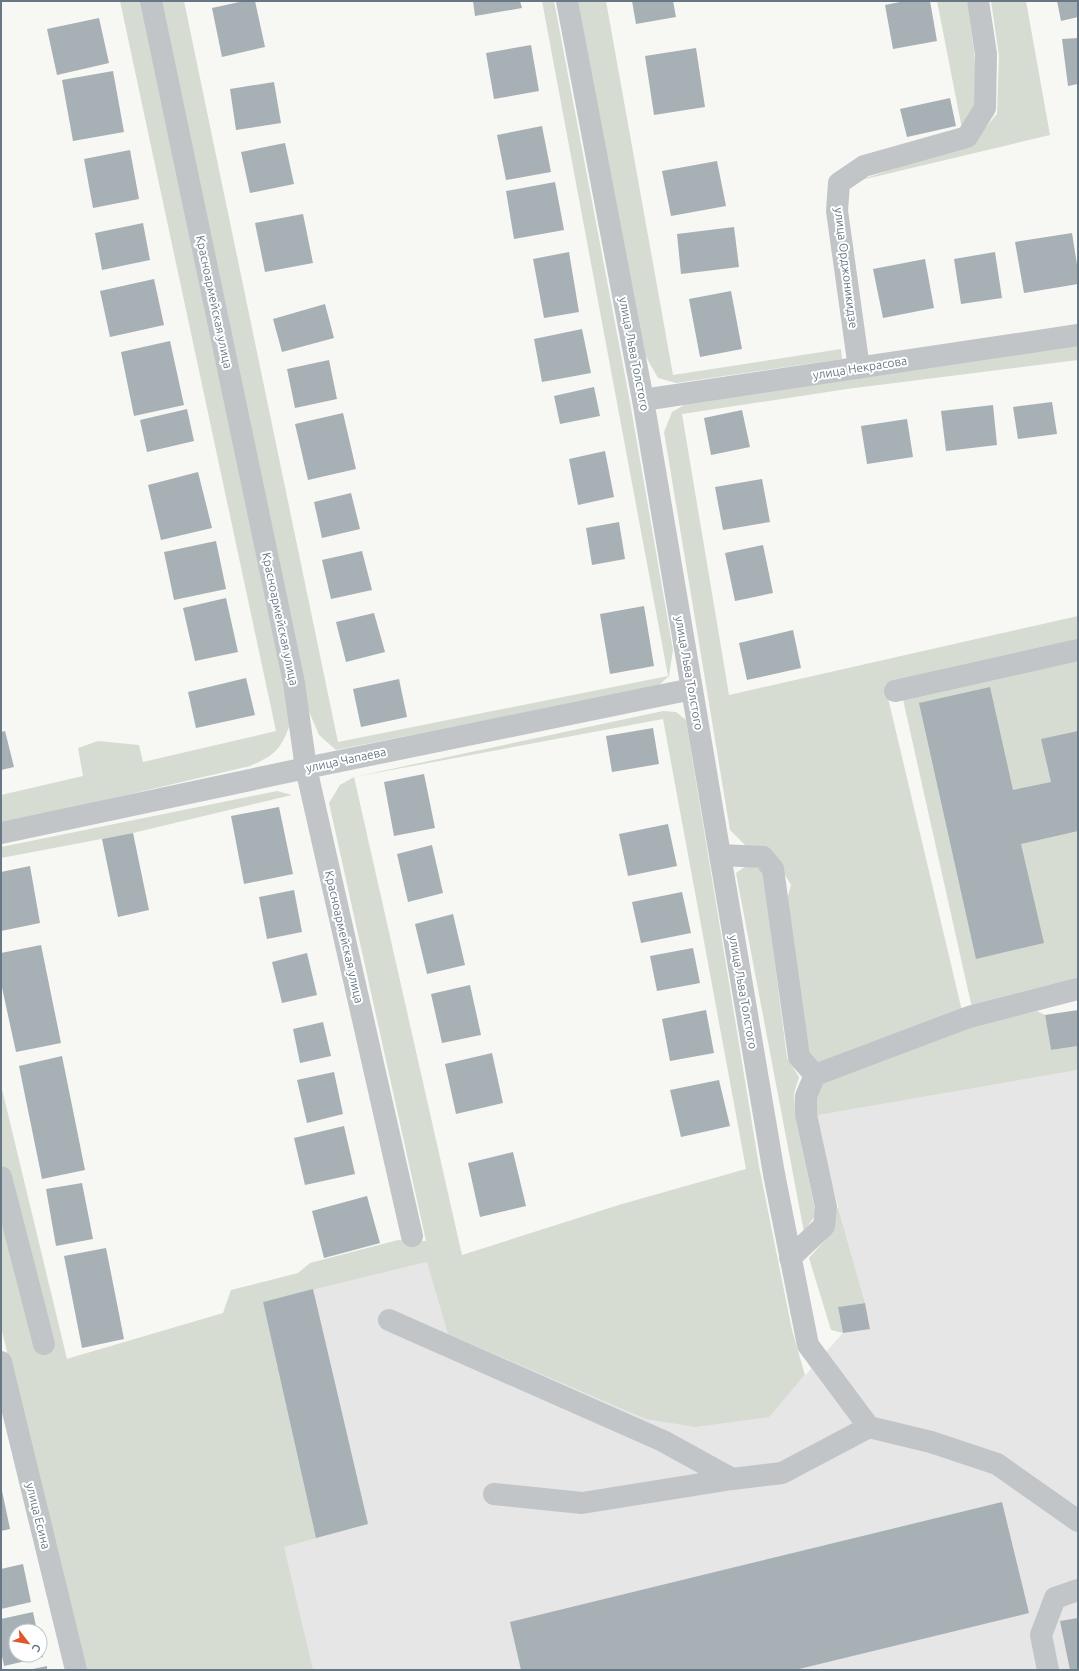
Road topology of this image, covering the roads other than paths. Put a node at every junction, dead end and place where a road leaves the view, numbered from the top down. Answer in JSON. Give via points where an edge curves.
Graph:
{"nodes":[{"id":1,"x":151,"y":1,"type":"edge"},
{"id":2,"x":567,"y":1,"type":"edge"},
{"id":3,"x":978,"y":1,"type":"edge"},
{"id":4,"x":1078,"y":335,"type":"edge"},
{"id":5,"x":858,"y":368,"type":"junction"},
{"id":6,"x":643,"y":400,"type":"junction"},
{"id":7,"x":1078,"y":650,"type":"edge"},
{"id":8,"x":692,"y":689,"type":"junction"},
{"id":9,"x":895,"y":691,"type":"dead end"},
{"id":10,"x":306,"y":768,"type":"junction"},
{"id":11,"x":1,"y":833,"type":"edge"},
{"id":12,"x":720,"y":855,"type":"junction"},
{"id":13,"x":1078,"y":989,"type":"edge"},
{"id":14,"x":815,"y":1075,"type":"junction"},
{"id":15,"x":1,"y":1178,"type":"edge"},
{"id":16,"x":412,"y":1236,"type":"dead end"},
{"id":17,"x":790,"y":1258,"type":"junction"},
{"id":18,"x":389,"y":1320,"type":"dead end"},
{"id":19,"x":44,"y":1344,"type":"dead end"},
{"id":20,"x":1,"y":1362,"type":"edge"},
{"id":21,"x":869,"y":1427,"type":"junction"},
{"id":22,"x":732,"y":1479,"type":"junction"},
{"id":23,"x":494,"y":1494,"type":"dead end"},
{"id":24,"x":1078,"y":1521,"type":"edge"},
{"id":25,"x":1078,"y":1590,"type":"edge"},
{"id":26,"x":76,"y":1670,"type":"edge"},
{"id":27,"x":1048,"y":1670,"type":"edge"}],
"edges":[{"from":1,"to":10,"type":"street","name":"Красноармейская улица","via":[[294,683]]},
{"from":2,"to":6,"type":"street","name":"улица Льва Толстого"},
{"from":3,"to":5,"type":"street","name":"улица Орджоникидзе","via":[[986,54],[985,108],[967,137],[864,166],[839,183],[837,211]]},
{"from":4,"to":5,"type":"street","name":"улица Некрасова"},
{"from":5,"to":6,"type":"street","name":"улица Некрасова"},
{"from":6,"to":8,"type":"street","name":"улица Льва Толстого"},
{"from":7,"to":9,"type":"street"},
{"from":8,"to":10,"type":"street","name":"улица Чапаева"},
{"from":8,"to":12,"type":"street","name":"улица Льва Толстого"},
{"from":10,"to":11,"type":"street","name":"улица Чапаева"},
{"from":10,"to":16,"type":"street","name":"Красноармейская улица"},
{"from":12,"to":14,"type":"street","via":[[763,857],[773,869],[799,1057]]},
{"from":12,"to":17,"type":"street","name":"улица Льва Толстого"},
{"from":13,"to":14,"type":"street","via":[[969,1017]]},
{"from":14,"to":17,"type":"street","via":[[806,1096],[806,1115],[826,1207],[824,1226]]},
{"from":15,"to":19,"type":"street"},
{"from":17,"to":21,"type":"street","name":"улица Льва Толстого","via":[[808,1345]]},
{"from":18,"to":22,"type":"street","via":[[663,1440]]},
{"from":20,"to":26,"type":"street","name":"улица Есина"},
{"from":21,"to":22,"type":"street","via":[[782,1473]]},
{"from":21,"to":24,"type":"street","via":[[932,1442],[997,1464]]},
{"from":22,"to":23,"type":"street","via":[[582,1503]]},
{"from":25,"to":27,"type":"street","via":[[1055,1598],[1041,1635]]}]}
